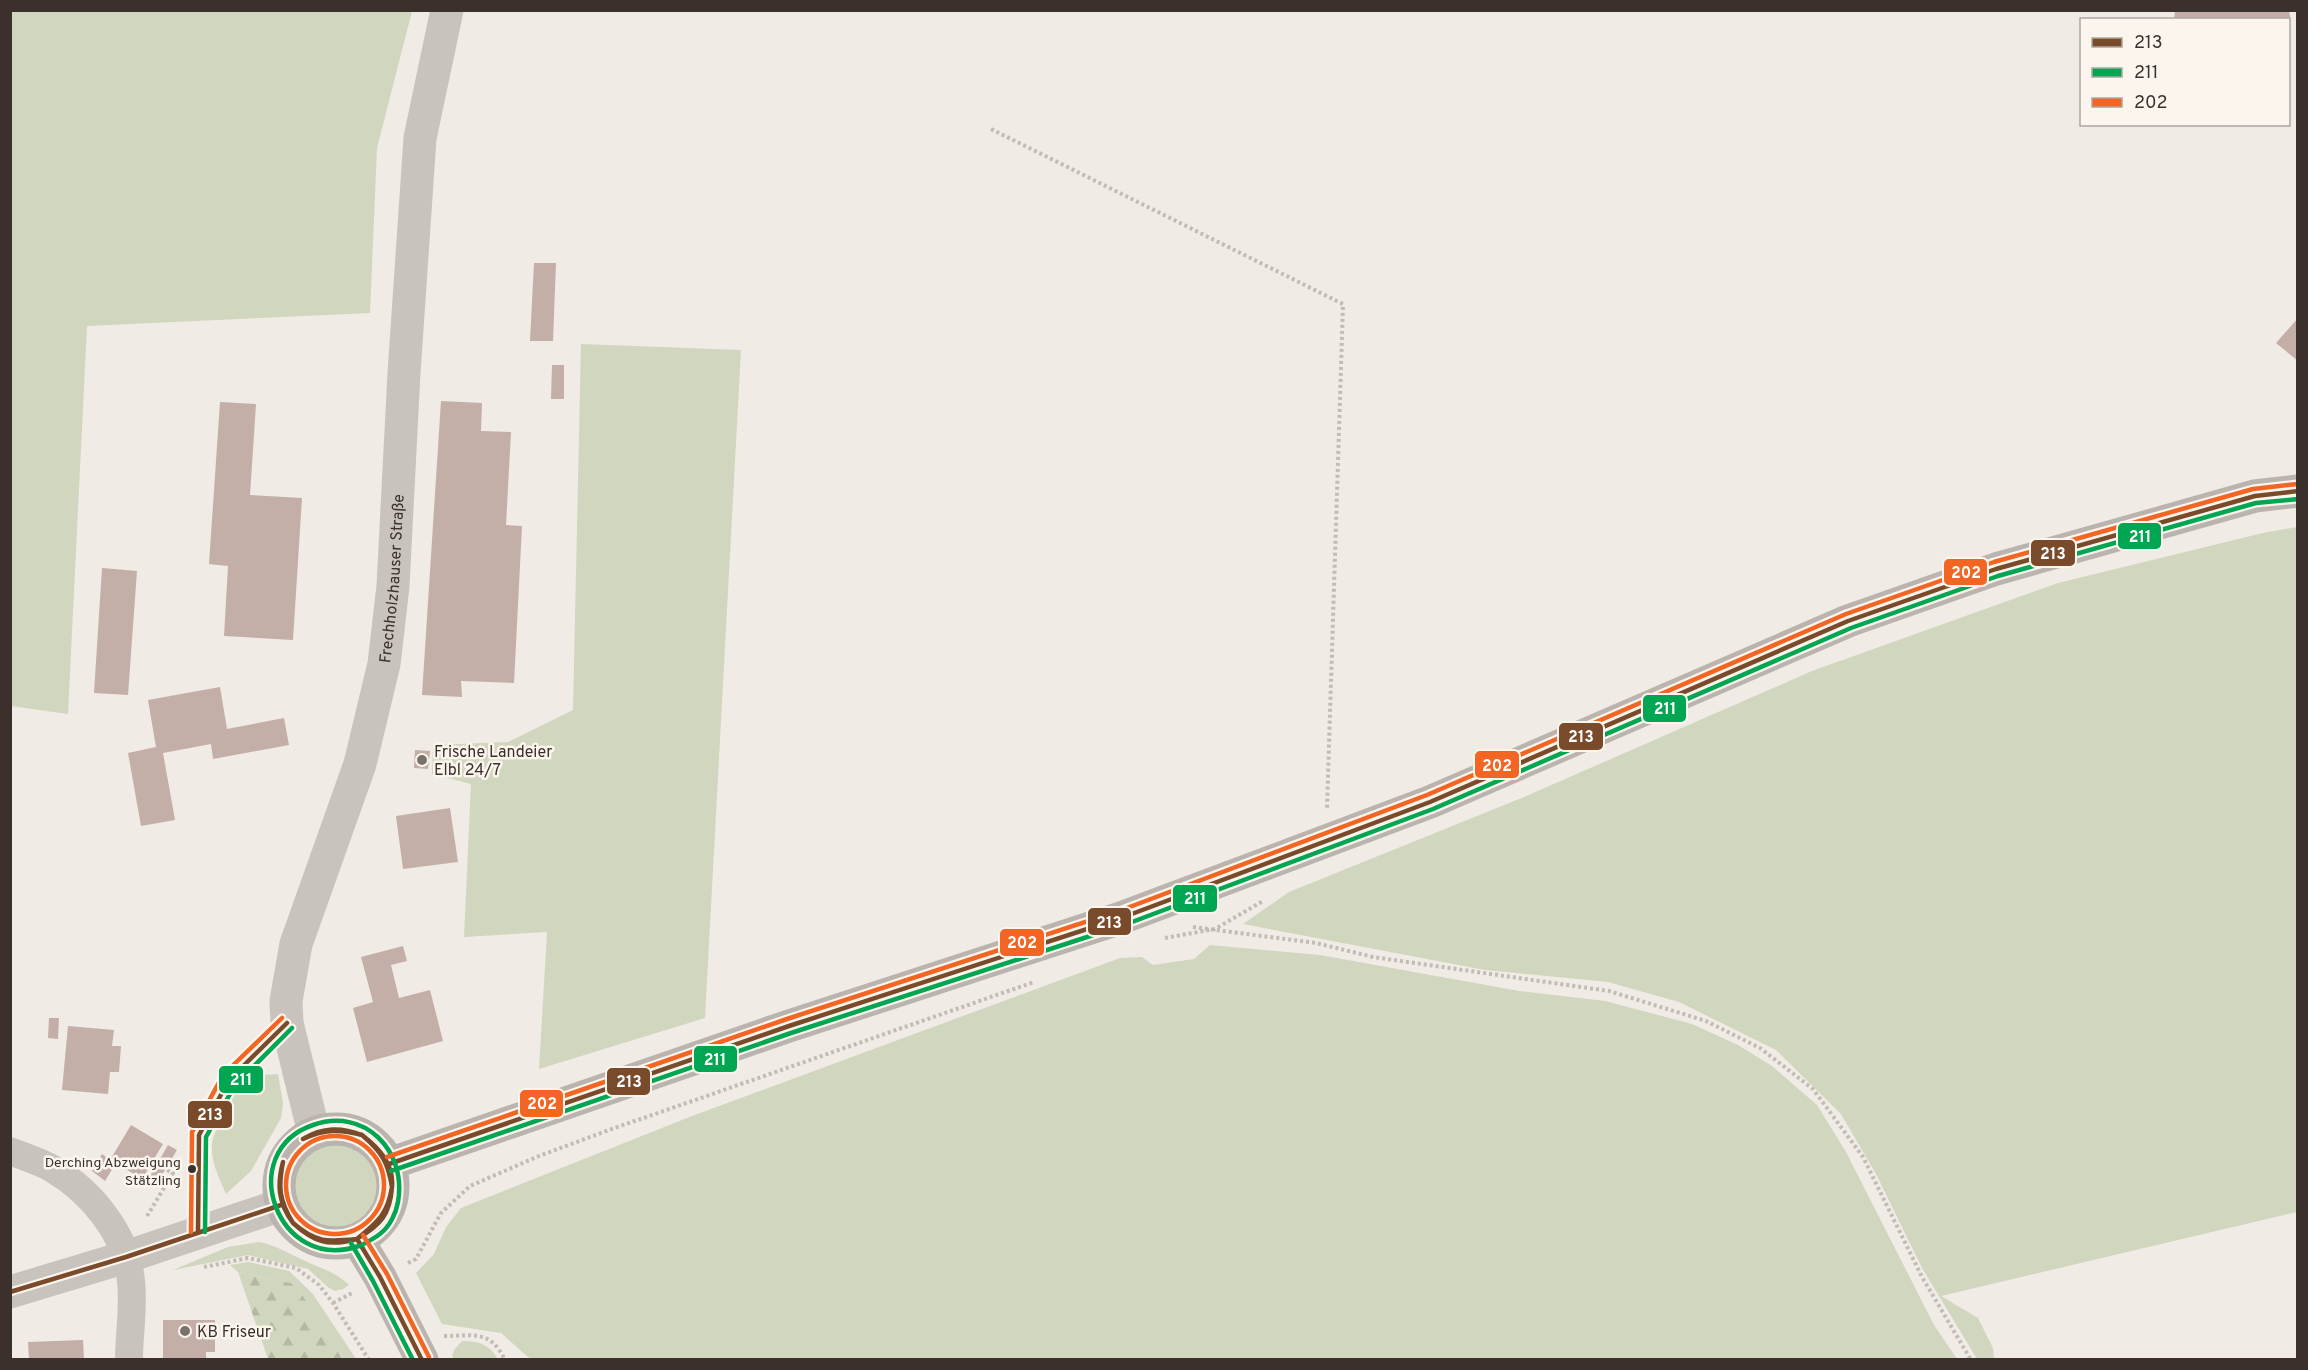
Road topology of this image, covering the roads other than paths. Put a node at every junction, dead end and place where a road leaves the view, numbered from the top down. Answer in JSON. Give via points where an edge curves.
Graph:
{"nodes":[{"id":1,"x":447,"y":10,"type":"edge"},
{"id":2,"x":2298,"y":491,"type":"edge"},
{"id":3,"x":287,"y":1023,"type":"junction"},
{"id":4,"x":314,"y":1133,"type":"junction"},
{"id":5,"x":10,"y":1151,"type":"edge"},
{"id":6,"x":389,"y":1164,"type":"junction"},
{"id":7,"x":281,"y":1205,"type":"junction"},
{"id":8,"x":198,"y":1232,"type":"junction"},
{"id":9,"x":357,"y":1239,"type":"junction"},
{"id":10,"x":120,"y":1244,"type":"junction"},
{"id":11,"x":10,"y":1292,"type":"edge"},
{"id":12,"x":416,"y":1348,"type":"edge"},
{"id":13,"x":129,"y":1359,"type":"edge"}],
"edges":[{"from":1,"to":3,"type":"street","name":"Frechholzhauser Straße","via":[[420,138],[393,586],[384,664],[360,764],[296,944],[286,1000]]},
{"from":2,"to":6,"type":"main road","via":[[2255,496],[1996,569],[1848,621],[1431,802],[1326,842],[1121,918],[789,1026]]},
{"from":3,"to":4,"type":"street","name":"Frechholzhauser Straße"},
{"from":3,"to":8,"type":"lane","via":[[229,1080],[199,1135]]},
{"from":4,"to":6,"type":"main road","via":[[344,1129],[358,1133],[381,1151]]},
{"from":4,"to":7,"type":"main road","via":[[291,1150],[283,1162],[278,1191]]},
{"from":5,"to":10,"type":"street","via":[[53,1169],[90,1196]]},
{"from":6,"to":9,"type":"main road","via":[[393,1194],[389,1208],[370,1232]]},
{"from":7,"to":8,"type":"street"},
{"from":7,"to":9,"type":"main road","via":[[288,1219],[312,1239],[327,1243]]},
{"from":8,"to":10,"type":"street"},
{"from":9,"to":12,"type":"main road"},
{"from":10,"to":11,"type":"street"},
{"from":10,"to":13,"type":"street","via":[[131,1282]]}]}
